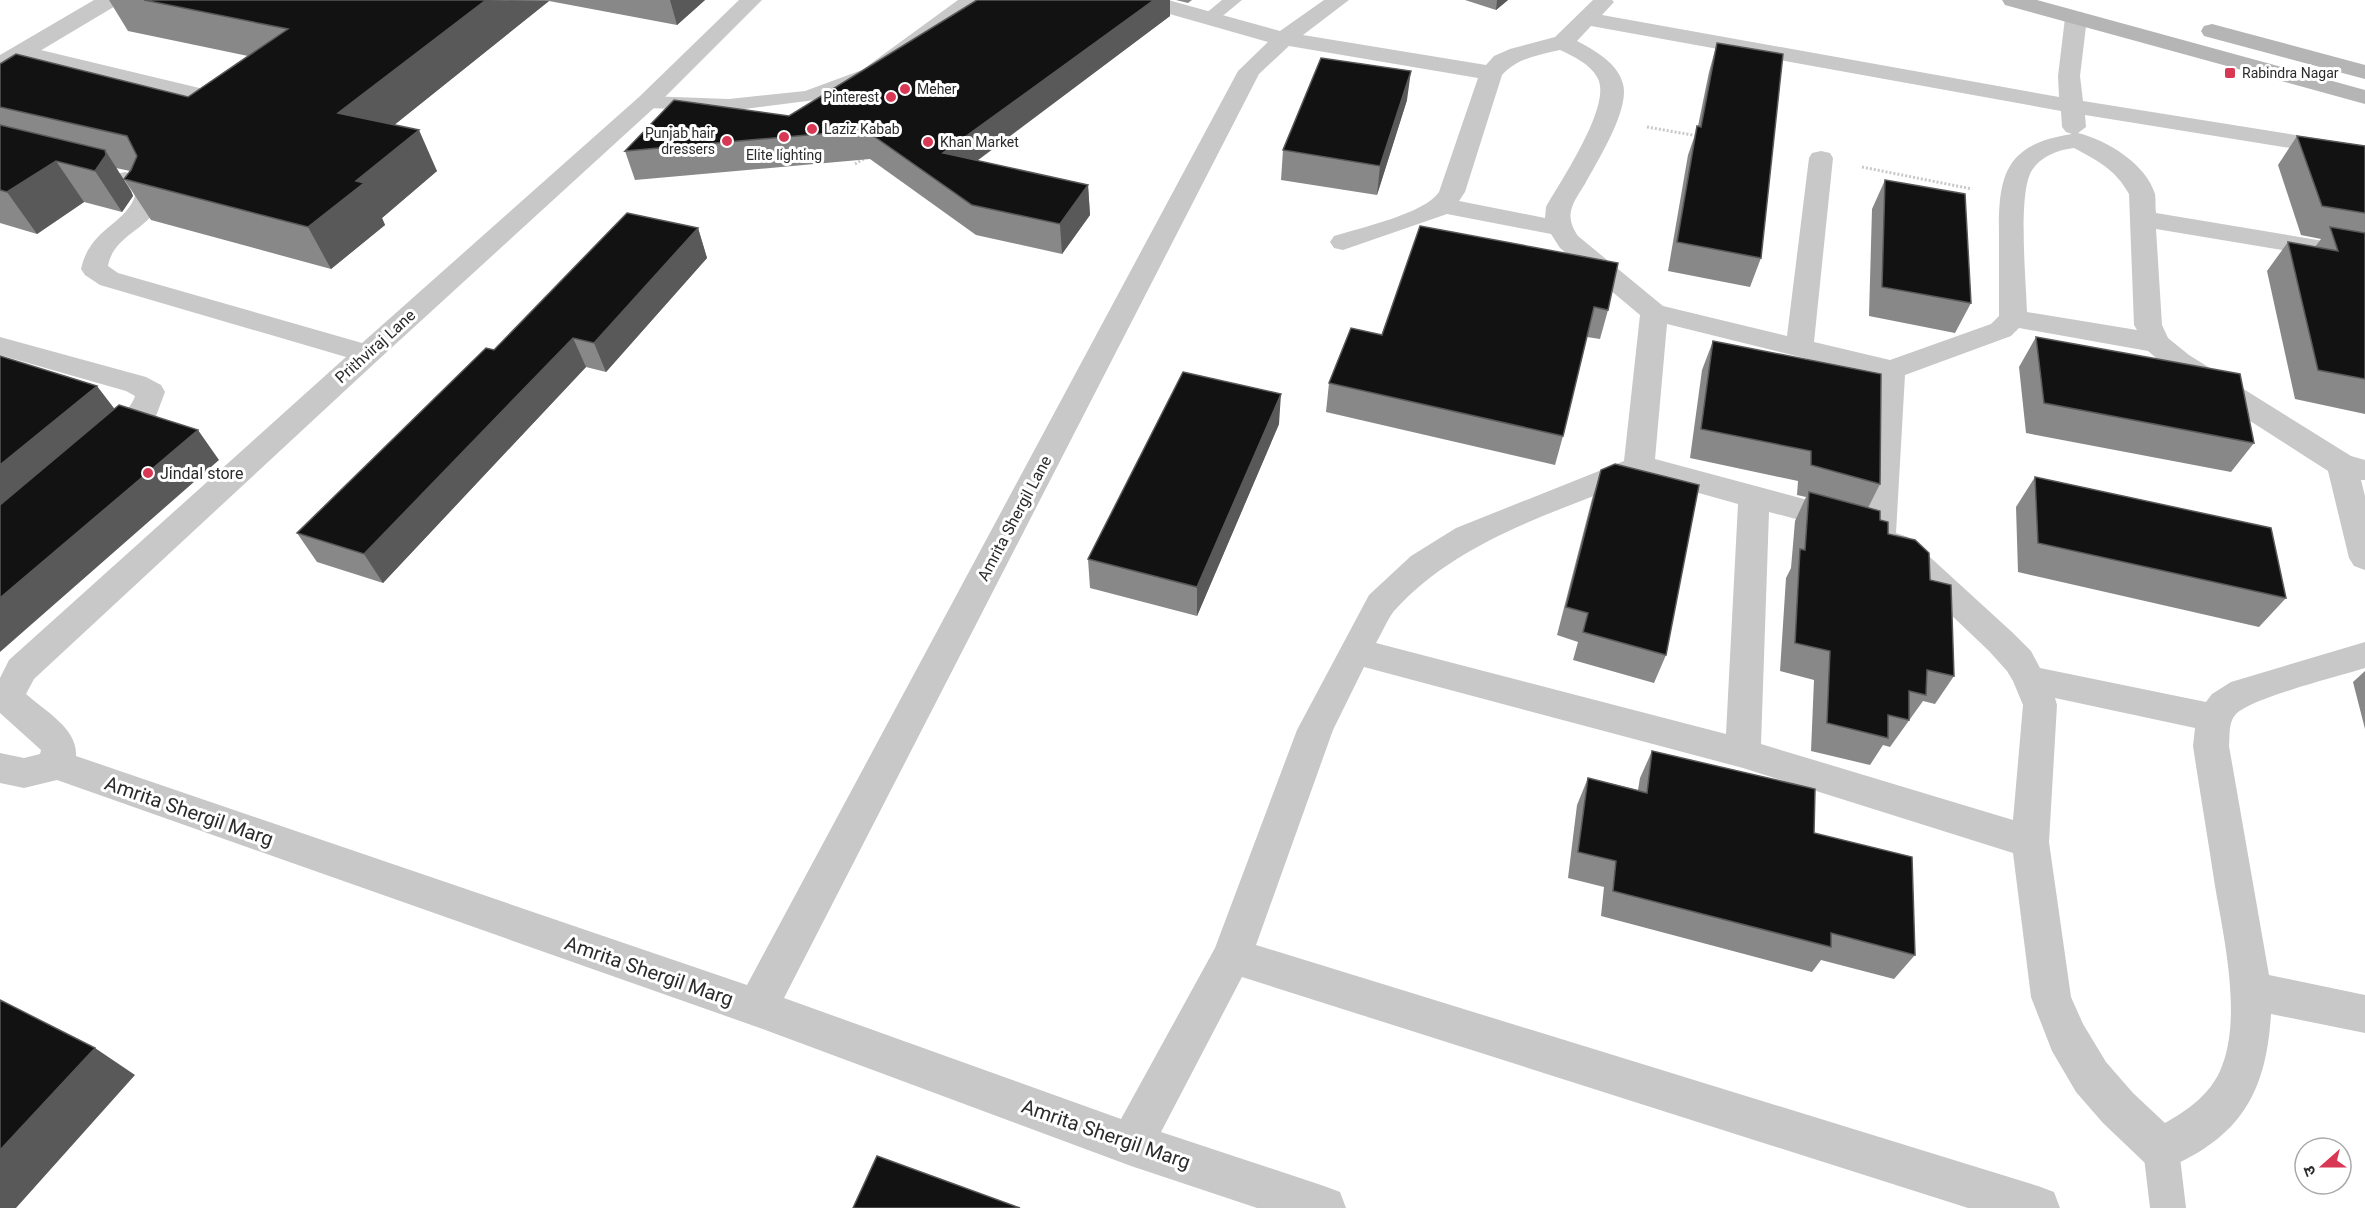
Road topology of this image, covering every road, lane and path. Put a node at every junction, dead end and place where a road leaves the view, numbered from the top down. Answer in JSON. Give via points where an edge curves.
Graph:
{"nodes":[{"id":1,"x":110,"y":0,"type":"edge"},
{"id":2,"x":751,"y":0,"type":"edge"},
{"id":3,"x":969,"y":0,"type":"edge"},
{"id":4,"x":1146,"y":0,"type":"edge"},
{"id":5,"x":1233,"y":0,"type":"edge"},
{"id":6,"x":1338,"y":0,"type":"edge"},
{"id":7,"x":1604,"y":0,"type":"edge"},
{"id":8,"x":2013,"y":0,"type":"edge"},
{"id":9,"x":1589,"y":18,"type":"junction"},
{"id":10,"x":2076,"y":18,"type":"junction"},
{"id":11,"x":1208,"y":19,"type":"junction"},
{"id":12,"x":2196,"y":27,"type":"dead end"},
{"id":13,"x":1284,"y":39,"type":"junction"},
{"id":14,"x":1563,"y":42,"type":"junction"},
{"id":15,"x":24,"y":51,"type":"junction"},
{"id":16,"x":0,"y":65,"type":"edge"},
{"id":17,"x":2365,"y":72,"type":"edge"},
{"id":18,"x":1491,"y":73,"type":"junction"},
{"id":19,"x":2365,"y":97,"type":"edge"},
{"id":20,"x":647,"y":102,"type":"junction"},
{"id":21,"x":240,"y":103,"type":"edge"},
{"id":22,"x":2071,"y":106,"type":"junction"},
{"id":23,"x":2077,"y":140,"type":"junction"},
{"id":24,"x":2365,"y":153,"type":"edge"},
{"id":25,"x":865,"y":158,"type":"edge"},
{"id":26,"x":1821,"y":158,"type":"dead end"},
{"id":27,"x":855,"y":164,"type":"edge"},
{"id":28,"x":102,"y":173,"type":"edge"},
{"id":29,"x":1443,"y":206,"type":"junction"},
{"id":30,"x":2144,"y":219,"type":"junction"},
{"id":31,"x":1558,"y":228,"type":"junction"},
{"id":32,"x":1343,"y":242,"type":"dead end"},
{"id":33,"x":2365,"y":256,"type":"edge"},
{"id":34,"x":1654,"y":312,"type":"junction"},
{"id":35,"x":2013,"y":318,"type":"junction"},
{"id":36,"x":2157,"y":343,"type":"junction"},
{"id":37,"x":0,"y":346,"type":"edge"},
{"id":38,"x":1800,"y":346,"type":"junction"},
{"id":39,"x":367,"y":354,"type":"junction"},
{"id":40,"x":1891,"y":370,"type":"junction"},
{"id":41,"x":94,"y":456,"type":"edge"},
{"id":42,"x":1639,"y":466,"type":"junction"},
{"id":43,"x":2354,"y":468,"type":"edge"},
{"id":44,"x":1754,"y":496,"type":"junction"},
{"id":45,"x":1882,"y":531,"type":"junction"},
{"id":46,"x":2365,"y":558,"type":"edge"},
{"id":47,"x":1354,"y":651,"type":"junction"},
{"id":48,"x":2365,"y":655,"type":"edge"},
{"id":49,"x":2029,"y":679,"type":"junction"},
{"id":50,"x":2214,"y":718,"type":"junction"},
{"id":51,"x":1743,"y":753,"type":"junction"},
{"id":52,"x":57,"y":765,"type":"junction"},
{"id":53,"x":0,"y":768,"type":"edge"},
{"id":54,"x":2030,"y":842,"type":"junction"},
{"id":55,"x":1232,"y":956,"type":"junction"},
{"id":56,"x":2252,"y":991,"type":"junction"},
{"id":57,"x":757,"y":1008,"type":"junction"},
{"id":58,"x":2365,"y":1014,"type":"edge"},
{"id":59,"x":1131,"y":1143,"type":"junction"},
{"id":60,"x":2161,"y":1149,"type":"junction"},
{"id":61,"x":1324,"y":1208,"type":"edge"},
{"id":62,"x":2038,"y":1208,"type":"edge"},
{"id":63,"x":2168,"y":1208,"type":"edge"}],
"edges":[{"from":1,"to":15,"type":"street"},
{"from":2,"to":20,"type":"street","name":"Prithviraj Lane"},
{"from":3,"to":20,"type":"lane","via":[[869,74],[808,96],[729,105]]},
{"from":4,"to":11,"type":"street"},
{"from":5,"to":11,"type":"lane"},
{"from":6,"to":13,"type":"street"},
{"from":7,"to":9,"type":"street"},
{"from":8,"to":10,"type":"main road"},
{"from":9,"to":14,"type":"street"},
{"from":9,"to":22,"type":"street"},
{"from":10,"to":19,"type":"main road"},
{"from":10,"to":22,"type":"street","via":[[2069,76]]},
{"from":11,"to":13,"type":"street"},
{"from":12,"to":17,"type":"main road"},
{"from":13,"to":18,"type":"street"},
{"from":13,"to":57,"type":"street","name":"Amrita Shergil Lane","via":[[1249,71]]},
{"from":14,"to":18,"type":"street","via":[[1518,54],[1502,61]]},
{"from":14,"to":31,"type":"street","via":[[1599,65],[1614,91],[1605,120],[1559,207]]},
{"from":15,"to":16,"type":"street"},
{"from":15,"to":21,"type":"lane"},
{"from":18,"to":29,"type":"street","via":[[1452,192]]},
{"from":20,"to":39,"type":"street","name":"Prithviraj Lane"},
{"from":22,"to":23,"type":"street"},
{"from":22,"to":24,"type":"street"},
{"from":23,"to":30,"type":"street","via":[[2115,160],[2131,175],[2142,194]]},
{"from":23,"to":35,"type":"street","via":[[2051,144],[2018,172],[2011,197]]},
{"from":25,"to":27,"type":"path"},
{"from":26,"to":38,"type":"street"},
{"from":28,"to":39,"type":"street","via":[[143,184],[148,196],[143,210],[109,238],[97,255],[94,269],[109,279]]},
{"from":29,"to":31,"type":"street"},
{"from":29,"to":32,"type":"street"},
{"from":30,"to":33,"type":"street"},
{"from":30,"to":36,"type":"street","via":[[2148,325]]},
{"from":31,"to":34,"type":"street","via":[[1569,242]]},
{"from":34,"to":38,"type":"street"},
{"from":34,"to":42,"type":"street"},
{"from":35,"to":36,"type":"street"},
{"from":35,"to":40,"type":"street","via":[[2001,330]]},
{"from":36,"to":43,"type":"street","via":[[2179,362]]},
{"from":37,"to":41,"type":"street","via":[[136,384],[151,392],[146,409]]},
{"from":38,"to":40,"type":"street"},
{"from":39,"to":52,"type":"street","name":"Prithviraj Lane","via":[[21,670],[7,698],[59,745]]},
{"from":40,"to":45,"type":"street"},
{"from":42,"to":44,"type":"street"},
{"from":42,"to":47,"type":"street","via":[[1467,536],[1422,565],[1381,604]]},
{"from":43,"to":46,"type":"street"},
{"from":44,"to":45,"type":"street"},
{"from":44,"to":51,"type":"street"},
{"from":45,"to":49,"type":"street","via":[[2001,642]]},
{"from":47,"to":51,"type":"street"},
{"from":47,"to":55,"type":"street","via":[[1316,730]]},
{"from":48,"to":50,"type":"street","via":[[2244,692],[2224,704]]},
{"from":49,"to":50,"type":"street"},
{"from":49,"to":54,"type":"street","via":[[2040,705]]},
{"from":50,"to":56,"type":"street","via":[[2211,746]]},
{"from":51,"to":54,"type":"street"},
{"from":52,"to":53,"type":"street","via":[[24,773]]},
{"from":52,"to":57,"type":"street","name":"Amrita Shergil Marg"},
{"from":54,"to":60,"type":"street","via":[[2051,997],[2067,1037],[2091,1077]]},
{"from":55,"to":59,"type":"street"},
{"from":55,"to":62,"type":"street"},
{"from":56,"to":58,"type":"street"},
{"from":56,"to":60,"type":"street","via":[[2241,1074],[2225,1104],[2201,1127]]},
{"from":57,"to":59,"type":"street","name":"Amrita Shergil Marg"},
{"from":59,"to":61,"type":"street","name":"Amrita Shergil Marg"},
{"from":60,"to":63,"type":"lane"}]}
